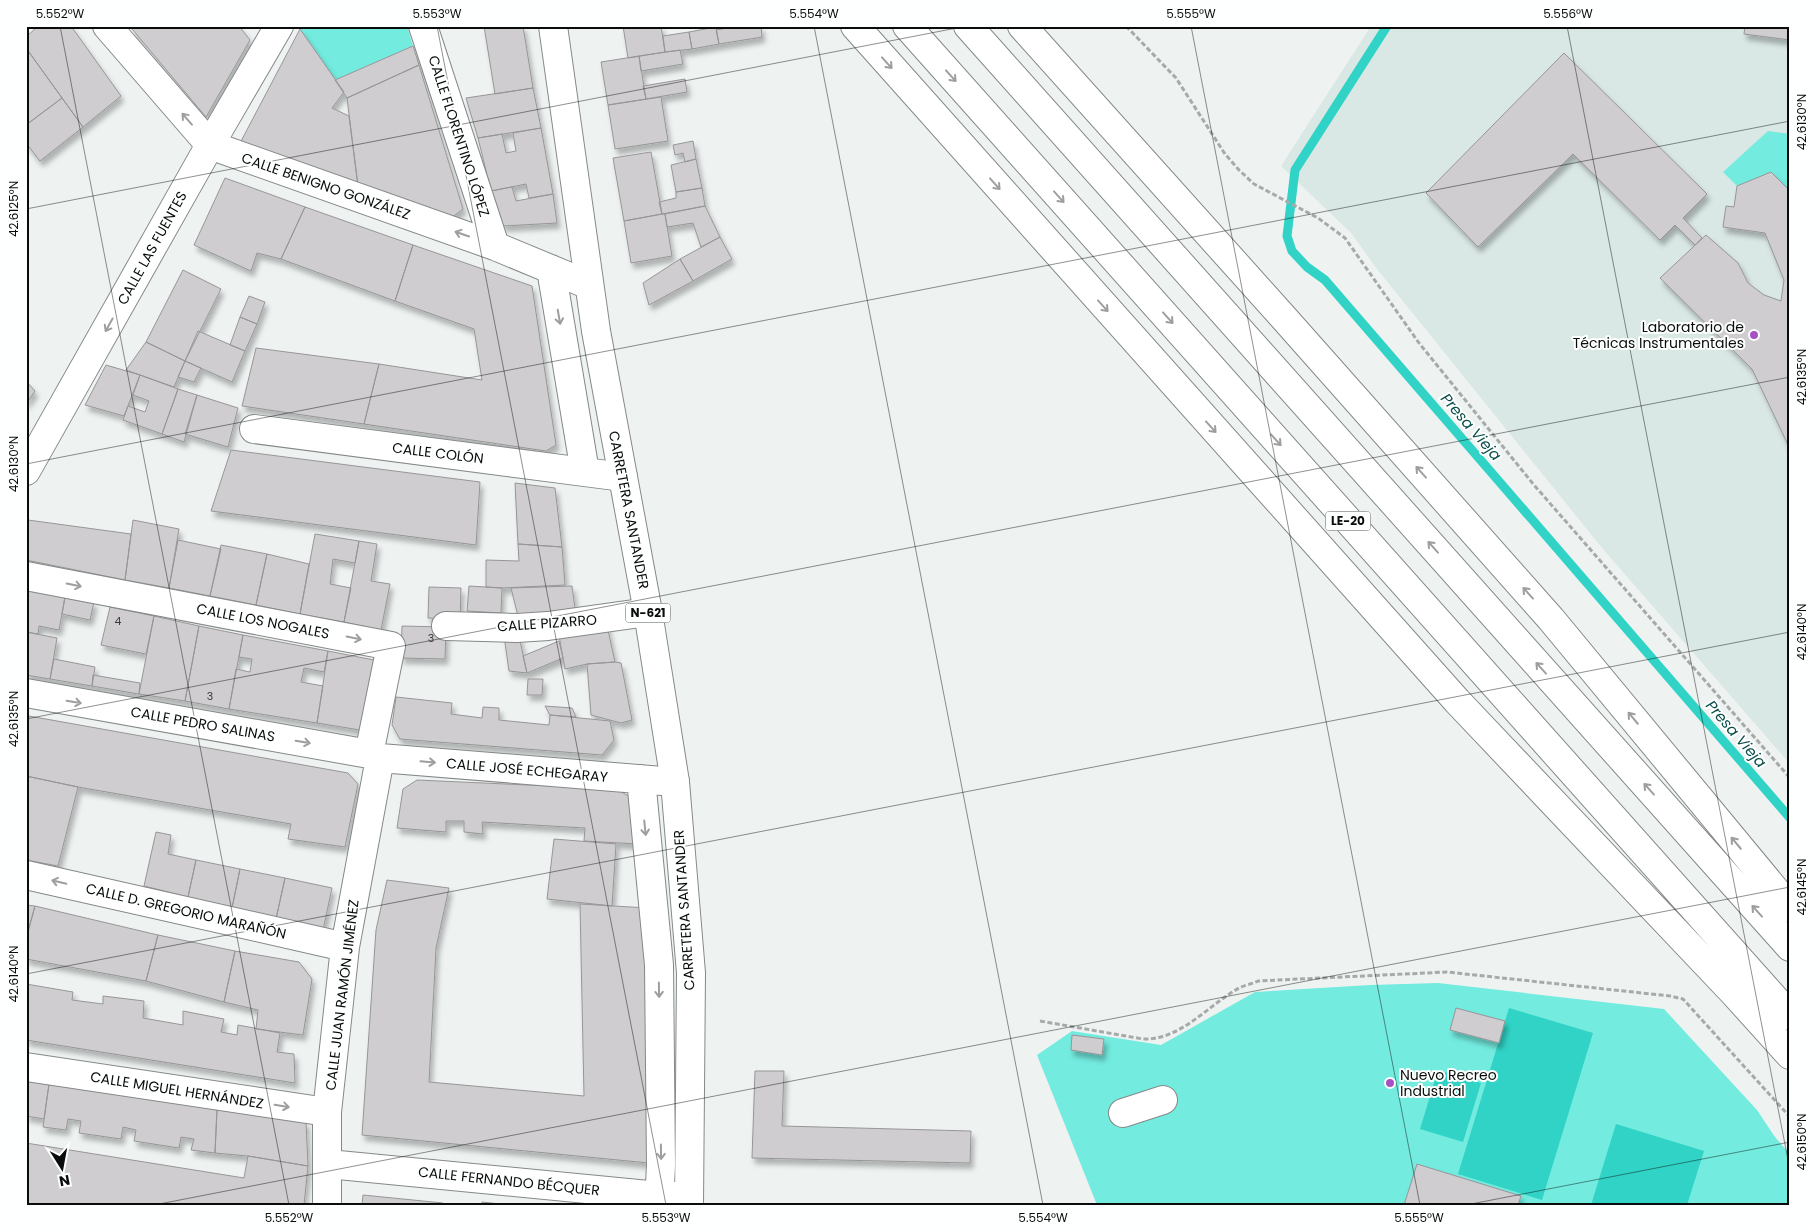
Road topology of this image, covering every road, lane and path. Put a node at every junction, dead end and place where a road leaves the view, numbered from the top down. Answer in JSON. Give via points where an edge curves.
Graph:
{"nodes":[{"id":1,"x":107,"y":26,"type":"edge"},
{"id":2,"x":279,"y":26,"type":"edge"},
{"id":3,"x":423,"y":26,"type":"edge"},
{"id":4,"x":552,"y":26,"type":"edge"},
{"id":5,"x":855,"y":26,"type":"edge"},
{"id":6,"x":907,"y":26,"type":"edge"},
{"id":7,"x":968,"y":26,"type":"edge"},
{"id":8,"x":1022,"y":26,"type":"edge"},
{"id":9,"x":1126,"y":26,"type":"edge"},
{"id":10,"x":210,"y":145,"type":"junction"},
{"id":11,"x":495,"y":246,"type":"junction"},
{"id":12,"x":551,"y":269,"type":"junction"},
{"id":13,"x":589,"y":285,"type":"junction"},
{"id":14,"x":254,"y":429,"type":"dead end"},
{"id":15,"x":26,"y":472,"type":"edge"},
{"id":16,"x":586,"y":472,"type":"junction"},
{"id":17,"x":623,"y":477,"type":"junction"},
{"id":18,"x":26,"y":576,"type":"edge"},
{"id":19,"x":648,"y":612,"type":"junction"},
{"id":20,"x":446,"y":626,"type":"dead end"},
{"id":21,"x":26,"y":693,"type":"edge"},
{"id":22,"x":374,"y":756,"type":"junction"},
{"id":23,"x":1790,"y":778,"type":"edge"},
{"id":24,"x":641,"y":780,"type":"junction"},
{"id":25,"x":675,"y":782,"type":"junction"},
{"id":26,"x":26,"y":875,"type":"edge"},
{"id":27,"x":1790,"y":908,"type":"edge"},
{"id":28,"x":345,"y":947,"type":"junction"},
{"id":29,"x":1790,"y":947,"type":"edge"},
{"id":30,"x":1790,"y":1016,"type":"edge"},
{"id":31,"x":1040,"y":1021,"type":"dead end"},
{"id":32,"x":1790,"y":1055,"type":"edge"},
{"id":33,"x":26,"y":1067,"type":"edge"},
{"id":34,"x":1164,"y":1100,"type":"dead end"},
{"id":35,"x":327,"y":1112,"type":"junction"},
{"id":36,"x":1123,"y":1113,"type":"dead end"},
{"id":37,"x":1790,"y":1117,"type":"edge"},
{"id":38,"x":328,"y":1164,"type":"junction"},
{"id":39,"x":659,"y":1200,"type":"edge"},
{"id":40,"x":689,"y":1201,"type":"edge"},
{"id":41,"x":327,"y":1205,"type":"edge"}],
"edges":[{"from":10,"to":1,"type":"main road","name":"CALLE BENIGNO GONZÁLEZ","one_way":true},
{"from":2,"to":10,"type":"main road","name":"CALLE LAS FUENTES"},
{"from":3,"to":11,"type":"main road","name":"CALLE FLORENTINO LÓPEZ"},
{"from":4,"to":13,"type":"main road","name":"CARRETERA SANTANDER","number":"N-621"},
{"from":5,"to":32,"type":"main road","one_way":true,"via":[[1458,701]]},
{"from":6,"to":30,"type":"main road","number":"LE-20","one_way":true},
{"from":29,"to":7,"type":"main road","one_way":true},
{"from":27,"to":8,"type":"main road","one_way":true,"via":[[1551,619]]},
{"from":9,"to":23,"type":"path","via":[[1176,78],[1224,154],[1254,184],[1302,209],[1345,238],[1419,343],[1534,486]]},
{"from":11,"to":10,"type":"main road","name":"CALLE BENIGNO GONZÁLEZ","one_way":true},
{"from":10,"to":15,"type":"main road","name":"CALLE LAS FUENTES","one_way":true},
{"from":11,"to":12,"type":"main road","name":"CALLE BENIGNO GONZÁLEZ"},
{"from":12,"to":13,"type":"main road","name":"CALLE BENIGNO GONZÁLEZ"},
{"from":12,"to":16,"type":"main road","one_way":true},
{"from":13,"to":17,"type":"main road","name":"CARRETERA SANTANDER","number":"N-621"},
{"from":14,"to":16,"type":"main road","name":"CALLE COLÓN"},
{"from":16,"to":17,"type":"main road","name":"CALLE COLÓN"},
{"from":17,"to":19,"type":"main road","name":"CARRETERA SANTANDER","number":"N-621"},
{"from":18,"to":22,"type":"main road","name":"CALLE LOS NOGALES","one_way":true,"via":[[391,646]]},
{"from":19,"to":20,"type":"main road","name":"CALLE PIZARRO","via":[[548,626]]},
{"from":19,"to":25,"type":"main road","name":"CARRETERA SANTANDER","number":"N-621"},
{"from":21,"to":22,"type":"main road","name":"CALLE PEDRO SALINAS","one_way":true},
{"from":22,"to":24,"type":"main road","name":"CALLE JOSÉ ECHEGARAY","one_way":true},
{"from":22,"to":28,"type":"main road","name":"CALLE JUAN RAMÓN JIMÉNEZ"},
{"from":24,"to":25,"type":"main road","name":"CALLE JOSÉ ECHEGARAY"},
{"from":24,"to":39,"type":"main road","one_way":true,"via":[[659,965]]},
{"from":25,"to":40,"type":"main road","name":"CARRETERA SANTANDER","number":"N-621","via":[[691,973]]},
{"from":28,"to":26,"type":"main road","name":"CALLE D. GREGORIO MARAÑÓN","one_way":true},
{"from":28,"to":35,"type":"main road","name":"CALLE JUAN RAMÓN JIMÉNEZ"},
{"from":31,"to":37,"type":"path","via":[[1156,1040],[1172,1034],[1240,988],[1258,982],[1448,972],[1670,996],[1683,999]]},
{"from":33,"to":35,"type":"main road","name":"CALLE MIGUEL HERNÁNDEZ","one_way":true},
{"from":34,"to":36,"type":"main road"},
{"from":35,"to":38,"type":"main road","name":"CALLE JUAN RAMÓN JIMÉNEZ"},
{"from":38,"to":39,"type":"main road","name":"CALLE FERNANDO BÉCQUER"},
{"from":38,"to":41,"type":"main road","name":"CALLE JUAN RAMÓN JIMÉNEZ"},
{"from":39,"to":40,"type":"main road","name":"CALLE FERNANDO BÉCQUER"}]}
